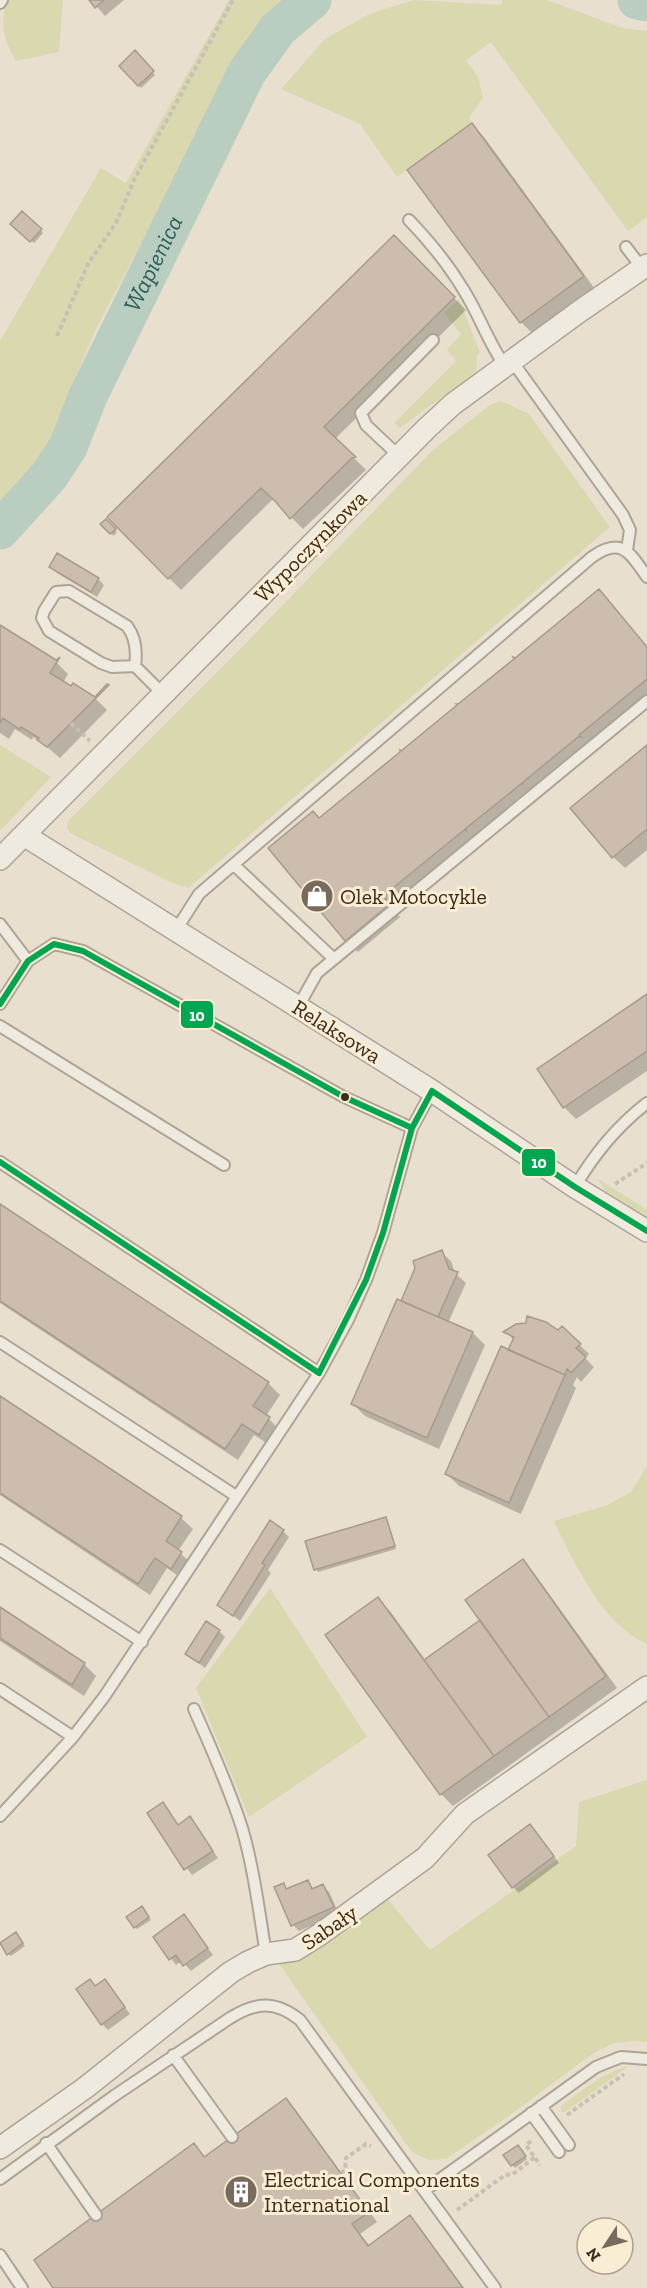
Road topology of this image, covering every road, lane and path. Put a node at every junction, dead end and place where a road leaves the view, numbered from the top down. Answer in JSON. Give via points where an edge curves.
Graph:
{"nodes":[{"id":1,"x":233,"y":0,"type":"edge"},
{"id":2,"x":409,"y":220,"type":"dead end"},
{"id":3,"x":626,"y":247,"type":"dead end"},
{"id":4,"x":645,"y":267,"type":"edge"},
{"id":5,"x":57,"y":336,"type":"dead end"},
{"id":6,"x":433,"y":340,"type":"dead end"},
{"id":7,"x":508,"y":364,"type":"junction"},
{"id":8,"x":399,"y":456,"type":"junction"},
{"id":9,"x":627,"y":550,"type":"junction"},
{"id":10,"x":647,"y":577,"type":"edge"},
{"id":11,"x":135,"y":666,"type":"junction"},
{"id":12,"x":163,"y":694,"type":"junction"},
{"id":13,"x":647,"y":701,"type":"edge"},
{"id":14,"x":24,"y":835,"type":"junction"},
{"id":15,"x":0,"y":859,"type":"edge"},
{"id":16,"x":234,"y":865,"type":"junction"},
{"id":17,"x":0,"y":924,"type":"edge"},
{"id":18,"x":176,"y":930,"type":"junction"},
{"id":19,"x":334,"y":959,"type":"junction"},
{"id":20,"x":28,"y":961,"type":"junction"},
{"id":21,"x":0,"y":1004,"type":"edge"},
{"id":22,"x":298,"y":1007,"type":"junction"},
{"id":23,"x":0,"y":1026,"type":"edge"},
{"id":24,"x":432,"y":1091,"type":"junction"},
{"id":25,"x":647,"y":1103,"type":"edge"},
{"id":26,"x":412,"y":1128,"type":"junction"},
{"id":27,"x":0,"y":1162,"type":"edge"},
{"id":28,"x":647,"y":1163,"type":"edge"},
{"id":29,"x":224,"y":1165,"type":"dead end"},
{"id":30,"x":615,"y":1185,"type":"dead end"},
{"id":31,"x":575,"y":1187,"type":"junction"},
{"id":32,"x":647,"y":1231,"type":"edge"},
{"id":33,"x":0,"y":1342,"type":"edge"},
{"id":34,"x":319,"y":1373,"type":"junction"},
{"id":35,"x":236,"y":1496,"type":"junction"},
{"id":36,"x":0,"y":1550,"type":"edge"},
{"id":37,"x":142,"y":1642,"type":"junction"},
{"id":38,"x":647,"y":1687,"type":"edge"},
{"id":39,"x":0,"y":1689,"type":"edge"},
{"id":40,"x":194,"y":1708,"type":"dead end"},
{"id":41,"x":73,"y":1737,"type":"junction"},
{"id":42,"x":0,"y":1816,"type":"edge"},
{"id":43,"x":266,"y":1954,"type":"junction"},
{"id":44,"x":173,"y":2055,"type":"junction"},
{"id":45,"x":647,"y":2060,"type":"edge"},
{"id":46,"x":632,"y":2068,"type":"dead end"},
{"id":47,"x":542,"y":2106,"type":"junction"},
{"id":48,"x":531,"y":2114,"type":"junction"},
{"id":49,"x":554,"y":2124,"type":"junction"},
{"id":50,"x":544,"y":2131,"type":"junction"},
{"id":51,"x":232,"y":2137,"type":"dead end"},
{"id":52,"x":46,"y":2143,"type":"junction"},
{"id":53,"x":569,"y":2145,"type":"dead end"},
{"id":54,"x":373,"y":2146,"type":"dead end"},
{"id":55,"x":0,"y":2148,"type":"edge"},
{"id":56,"x":559,"y":2152,"type":"dead end"},
{"id":57,"x":535,"y":2157,"type":"junction"},
{"id":58,"x":540,"y":2165,"type":"dead end"},
{"id":59,"x":341,"y":2173,"type":"dead end"},
{"id":60,"x":0,"y":2179,"type":"edge"},
{"id":61,"x":425,"y":2190,"type":"junction"},
{"id":62,"x":96,"y":2216,"type":"dead end"},
{"id":63,"x":445,"y":2219,"type":"junction"},
{"id":64,"x":0,"y":2255,"type":"edge"},
{"id":65,"x":22,"y":2288,"type":"edge"},
{"id":66,"x":495,"y":2288,"type":"edge"}],
"edges":[{"from":1,"to":5,"type":"path","via":[[135,178],[116,223],[88,264]]},
{"from":2,"to":7,"type":"lane","via":[[435,247],[464,290],[491,345]]},
{"from":3,"to":4,"type":"lane"},
{"from":4,"to":7,"type":"street","name":"Wypoczynkowa"},
{"from":6,"to":8,"type":"lane","via":[[361,413],[366,425]]},
{"from":7,"to":8,"type":"street","name":"Wypoczynkowa","via":[[453,404]]},
{"from":7,"to":9,"type":"lane","via":[[623,515],[630,530]]},
{"from":8,"to":12,"type":"street","name":"Wypoczynkowa"},
{"from":9,"to":10,"type":"lane"},
{"from":9,"to":16,"type":"lane","via":[[604,549],[592,557]]},
{"from":11,"to":11,"type":"lane","via":[[112,668],[49,631],[42,618],[56,592],[69,591],[127,626],[137,651]]},
{"from":11,"to":12,"type":"lane"},
{"from":12,"to":14,"type":"street","name":"Wypoczynkowa"},
{"from":13,"to":19,"type":"lane"},
{"from":14,"to":15,"type":"street","name":"Wypoczynkowa"},
{"from":14,"to":18,"type":"street","name":"Relaksowa"},
{"from":16,"to":18,"type":"lane","via":[[199,894]]},
{"from":16,"to":19,"type":"lane"},
{"from":17,"to":20,"type":"lane"},
{"from":18,"to":22,"type":"street","name":"Relaksowa"},
{"from":19,"to":22,"type":"lane","via":[[317,973]]},
{"from":20,"to":21,"type":"lane"},
{"from":20,"to":26,"type":"lane","via":[[54,944],[83,951],[344,1097]]},
{"from":22,"to":24,"type":"street","name":"Relaksowa"},
{"from":23,"to":29,"type":"lane"},
{"from":24,"to":26,"type":"lane"},
{"from":24,"to":31,"type":"street","name":"Relaksowa"},
{"from":25,"to":31,"type":"lane","via":[[609,1137]]},
{"from":26,"to":34,"type":"lane","via":[[366,1280]]},
{"from":27,"to":34,"type":"lane"},
{"from":28,"to":30,"type":"path"},
{"from":31,"to":32,"type":"street","name":"Relaksowa"},
{"from":33,"to":35,"type":"lane"},
{"from":34,"to":35,"type":"lane"},
{"from":35,"to":37,"type":"lane"},
{"from":36,"to":37,"type":"lane"},
{"from":37,"to":41,"type":"lane"},
{"from":38,"to":43,"type":"street","name":"Sabały","via":[[465,1814],[425,1858],[320,1935],[295,1950]]},
{"from":39,"to":41,"type":"lane"},
{"from":40,"to":43,"type":"lane","via":[[242,1828]]},
{"from":41,"to":42,"type":"lane"},
{"from":43,"to":55,"type":"street","name":"Sabały","via":[[231,1972],[85,2088]]},
{"from":44,"to":51,"type":"lane"},
{"from":44,"to":52,"type":"lane"},
{"from":44,"to":61,"type":"lane","via":[[243,2010],[270,2005],[287,2009],[300,2020]]},
{"from":45,"to":47,"type":"lane","via":[[621,2057],[609,2061]]},
{"from":46,"to":49,"type":"path"},
{"from":47,"to":48,"type":"lane"},
{"from":47,"to":49,"type":"lane"},
{"from":48,"to":50,"type":"lane"},
{"from":48,"to":61,"type":"lane"},
{"from":49,"to":53,"type":"lane"},
{"from":50,"to":56,"type":"lane"},
{"from":50,"to":57,"type":"path","via":[[526,2145]]},
{"from":52,"to":60,"type":"lane"},
{"from":52,"to":62,"type":"lane"},
{"from":54,"to":59,"type":"path","via":[[366,2144],[346,2158]]},
{"from":57,"to":58,"type":"path"},
{"from":57,"to":63,"type":"path"},
{"from":61,"to":63,"type":"lane"},
{"from":63,"to":66,"type":"lane"},
{"from":64,"to":65,"type":"lane"}]}
